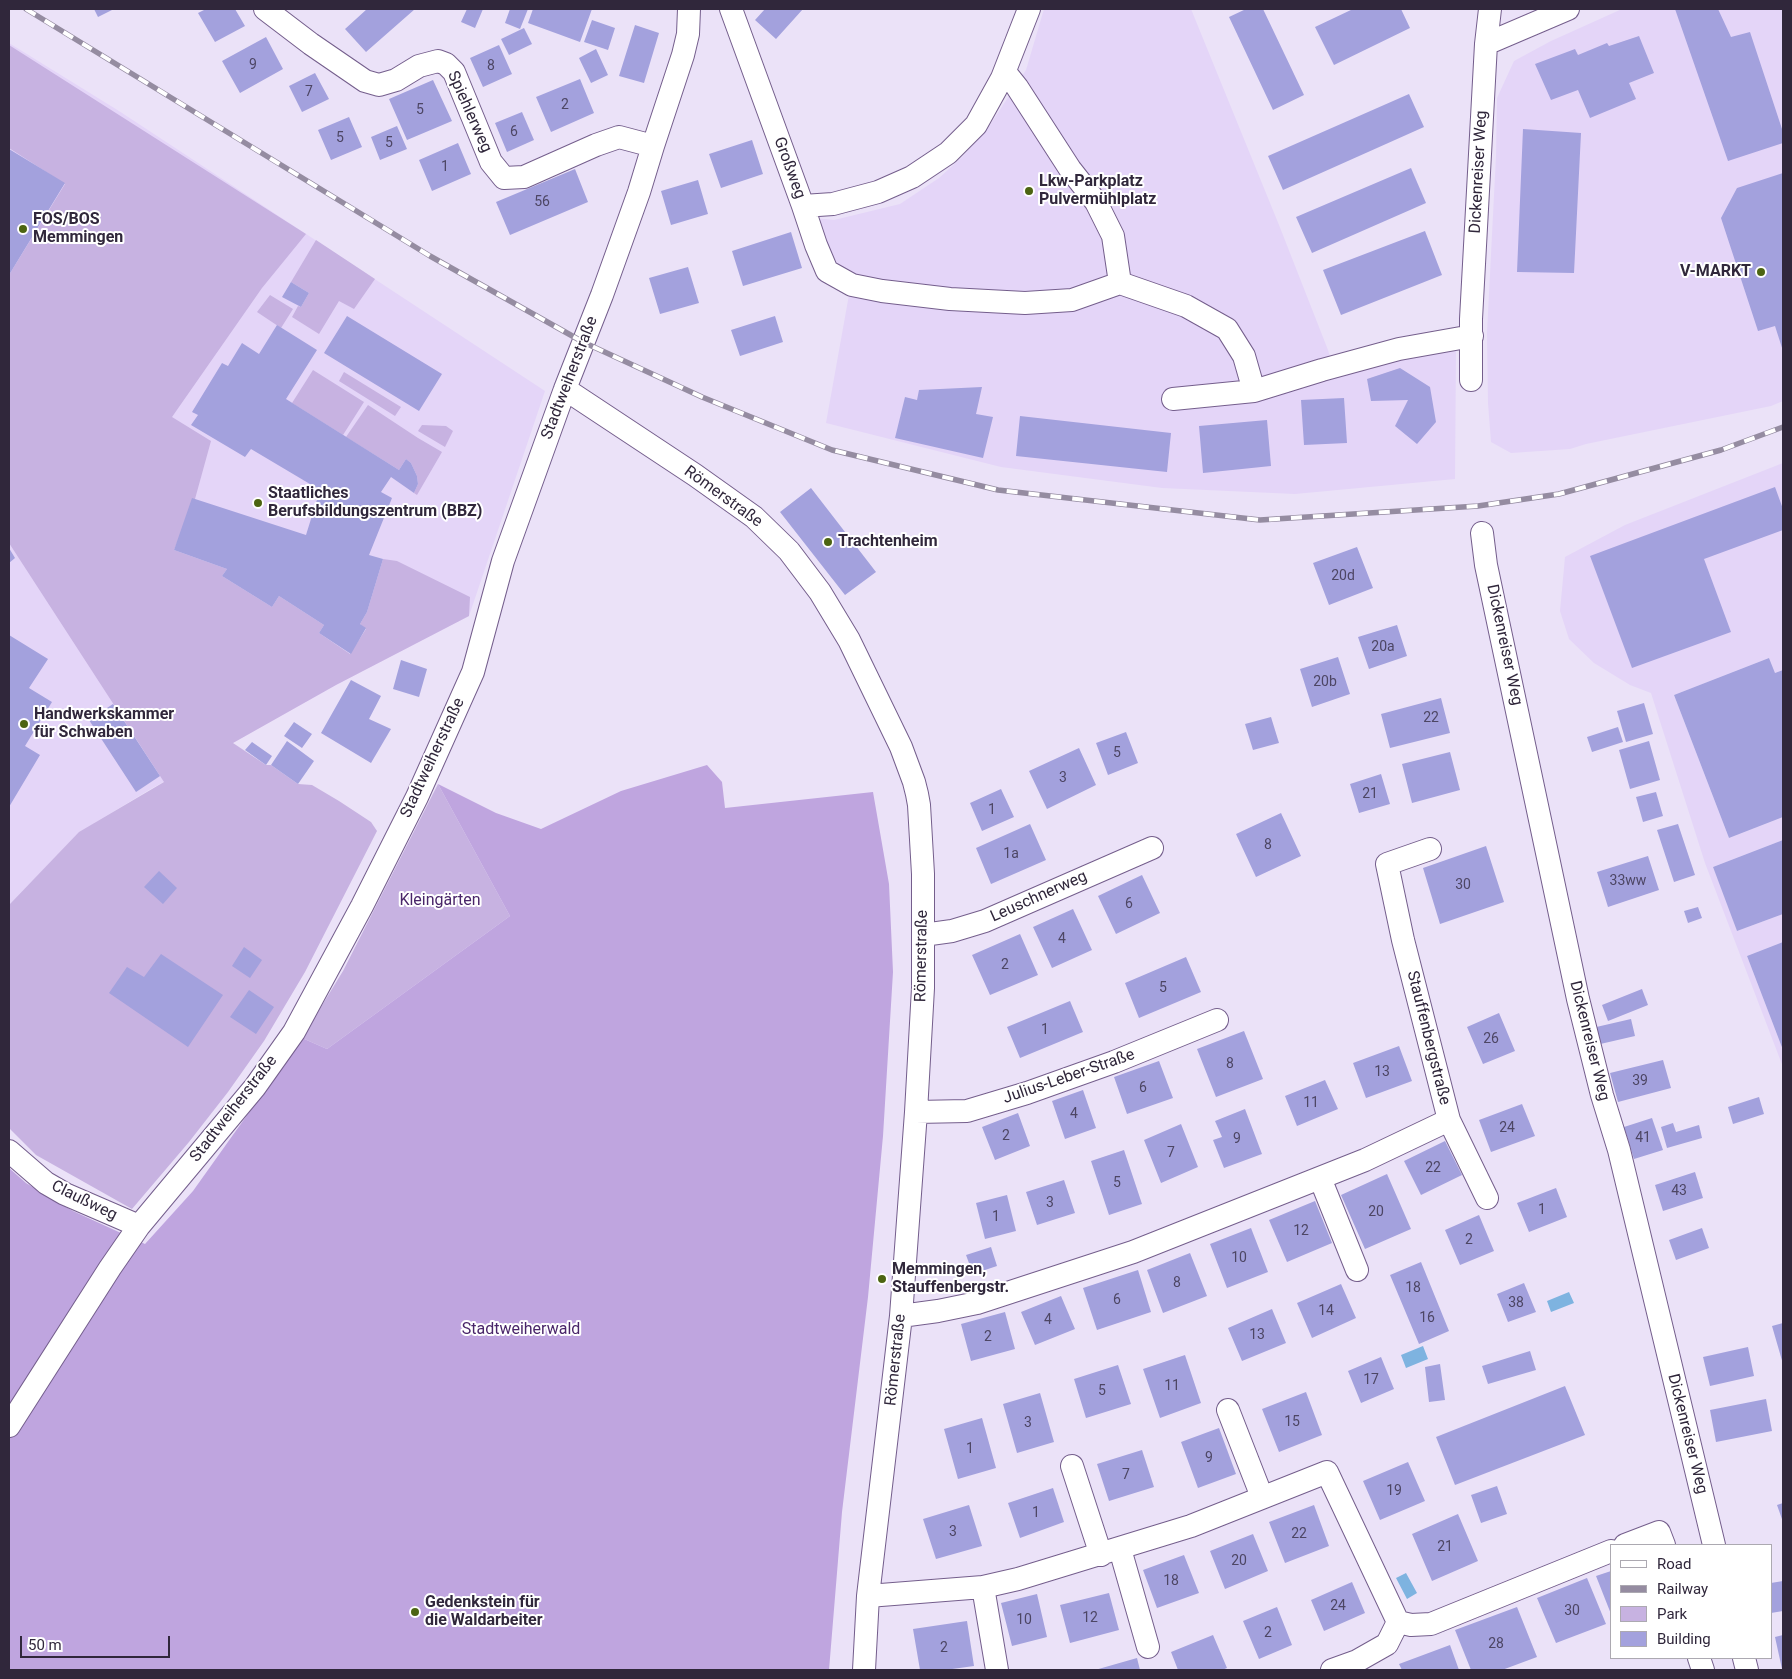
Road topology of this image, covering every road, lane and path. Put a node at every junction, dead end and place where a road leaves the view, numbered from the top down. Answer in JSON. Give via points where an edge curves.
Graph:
{"nodes":[{"id":1,"x":265,"y":9,"type":"edge"},
{"id":2,"x":689,"y":9,"type":"edge"},
{"id":3,"x":731,"y":9,"type":"edge"},
{"id":4,"x":1029,"y":9,"type":"edge"},
{"id":5,"x":1490,"y":9,"type":"edge"},
{"id":6,"x":1568,"y":9,"type":"edge"},
{"id":7,"x":1486,"y":44,"type":"junction"},
{"id":8,"x":1005,"y":72,"type":"junction"},
{"id":9,"x":653,"y":146,"type":"junction"},
{"id":10,"x":803,"y":206,"type":"junction"},
{"id":11,"x":1120,"y":283,"type":"junction"},
{"id":12,"x":1472,"y":336,"type":"junction"},
{"id":13,"x":1471,"y":380,"type":"dead end"},
{"id":14,"x":565,"y":389,"type":"junction"},
{"id":15,"x":1254,"y":391,"type":"junction"},
{"id":16,"x":1173,"y":399,"type":"dead end"},
{"id":17,"x":1482,"y":533,"type":"dead end"},
{"id":18,"x":1152,"y":848,"type":"dead end"},
{"id":19,"x":1430,"y":849,"type":"dead end"},
{"id":20,"x":923,"y":935,"type":"junction"},
{"id":21,"x":1218,"y":1020,"type":"dead end"},
{"id":22,"x":916,"y":1112,"type":"junction"},
{"id":23,"x":1449,"y":1120,"type":"junction"},
{"id":24,"x":9,"y":1151,"type":"edge"},
{"id":25,"x":1320,"y":1178,"type":"junction"},
{"id":26,"x":1486,"y":1198,"type":"dead end"},
{"id":27,"x":139,"y":1226,"type":"junction"},
{"id":28,"x":1357,"y":1270,"type":"dead end"},
{"id":29,"x":901,"y":1316,"type":"junction"},
{"id":30,"x":1228,"y":1410,"type":"dead end"},
{"id":31,"x":9,"y":1426,"type":"edge"},
{"id":32,"x":1072,"y":1466,"type":"dead end"},
{"id":33,"x":1262,"y":1497,"type":"junction"},
{"id":34,"x":1628,"y":1544,"type":"edge"},
{"id":35,"x":1664,"y":1544,"type":"edge"},
{"id":36,"x":1714,"y":1544,"type":"edge"},
{"id":37,"x":1610,"y":1551,"type":"edge"},
{"id":38,"x":1110,"y":1552,"type":"junction"},
{"id":39,"x":983,"y":1587,"type":"junction"},
{"id":40,"x":868,"y":1596,"type":"junction"},
{"id":41,"x":1398,"y":1622,"type":"junction"},
{"id":42,"x":1148,"y":1647,"type":"dead end"},
{"id":43,"x":864,"y":1670,"type":"edge"},
{"id":44,"x":997,"y":1670,"type":"edge"},
{"id":45,"x":1332,"y":1670,"type":"edge"}],
"edges":[{"from":1,"to":9,"type":"street","name":"Spiehlerweg","via":[[365,81],[379,85],[396,80],[419,66],[438,61],[446,64],[454,72],[491,162],[504,178],[524,177],[619,137]]},
{"from":2,"to":9,"type":"street","name":"Stadtweiherstraße","via":[[683,55]]},
{"from":3,"to":10,"type":"street","name":"Großweg"},
{"from":4,"to":8,"type":"street"},
{"from":5,"to":7,"type":"street","name":"Dickenreiser Weg"},
{"from":6,"to":7,"type":"street"},
{"from":7,"to":12,"type":"street","name":"Dickenreiser Weg"},
{"from":8,"to":10,"type":"street","via":[[976,125],[948,153],[912,177],[878,192],[833,204]]},
{"from":8,"to":11,"type":"street","via":[[1096,202],[1113,236]]},
{"from":9,"to":14,"type":"street","name":"Stadtweiherstraße","via":[[602,295]]},
{"from":10,"to":11,"type":"street","name":"Großweg","via":[[828,271],[852,285],[950,299],[1025,303],[1072,300]]},
{"from":11,"to":15,"type":"street","via":[[1186,306],[1227,329],[1244,356]]},
{"from":12,"to":13,"type":"street","name":"Dickenreiser Weg"},
{"from":12,"to":15,"type":"street","via":[[1399,349]]},
{"from":14,"to":20,"type":"street","name":"Römerstraße","via":[[754,517],[789,551],[820,592],[858,658],[914,782],[920,805]]},
{"from":14,"to":27,"type":"street","name":"Stadtweiherstraße","via":[[503,561],[473,672],[421,788],[362,906],[288,1040],[255,1087]]},
{"from":15,"to":16,"type":"street"},
{"from":17,"to":36,"type":"street","name":"Dickenreiser Weg","via":[[1578,999],[1619,1150]]},
{"from":18,"to":20,"type":"street","name":"Leuschnerweg","via":[[985,921]]},
{"from":19,"to":23,"type":"street","name":"Stauffenbergstraße","via":[[1387,864]]},
{"from":20,"to":22,"type":"street","name":"Römerstraße"},
{"from":21,"to":22,"type":"street","name":"Julius-Leber-Straße","via":[[1114,1062],[968,1111]]},
{"from":22,"to":29,"type":"street","name":"Römerstraße"},
{"from":23,"to":25,"type":"street","name":"Stauffenbergstraße"},
{"from":23,"to":26,"type":"street"},
{"from":24,"to":27,"type":"street","name":"Claußweg","via":[[52,1186]]},
{"from":25,"to":28,"type":"street"},
{"from":25,"to":29,"type":"street","name":"Stauffenbergstraße","via":[[1133,1252],[1018,1290],[977,1303]]},
{"from":27,"to":31,"type":"street","name":"Stadtweiherstraße"},
{"from":29,"to":40,"type":"street","name":"Römerstraße"},
{"from":30,"to":33,"type":"street"},
{"from":32,"to":38,"type":"street"},
{"from":33,"to":38,"type":"street","via":[[1191,1526]]},
{"from":33,"to":41,"type":"street","via":[[1327,1472]]},
{"from":34,"to":35,"type":"street","via":[[1659,1532]]},
{"from":37,"to":41,"type":"street","via":[[1431,1624]]},
{"from":38,"to":39,"type":"street"},
{"from":38,"to":42,"type":"street"},
{"from":39,"to":40,"type":"street"},
{"from":39,"to":44,"type":"street"},
{"from":40,"to":43,"type":"street","name":"Römerstraße"},
{"from":41,"to":45,"type":"street","via":[[1387,1644],[1357,1661]]}]}
